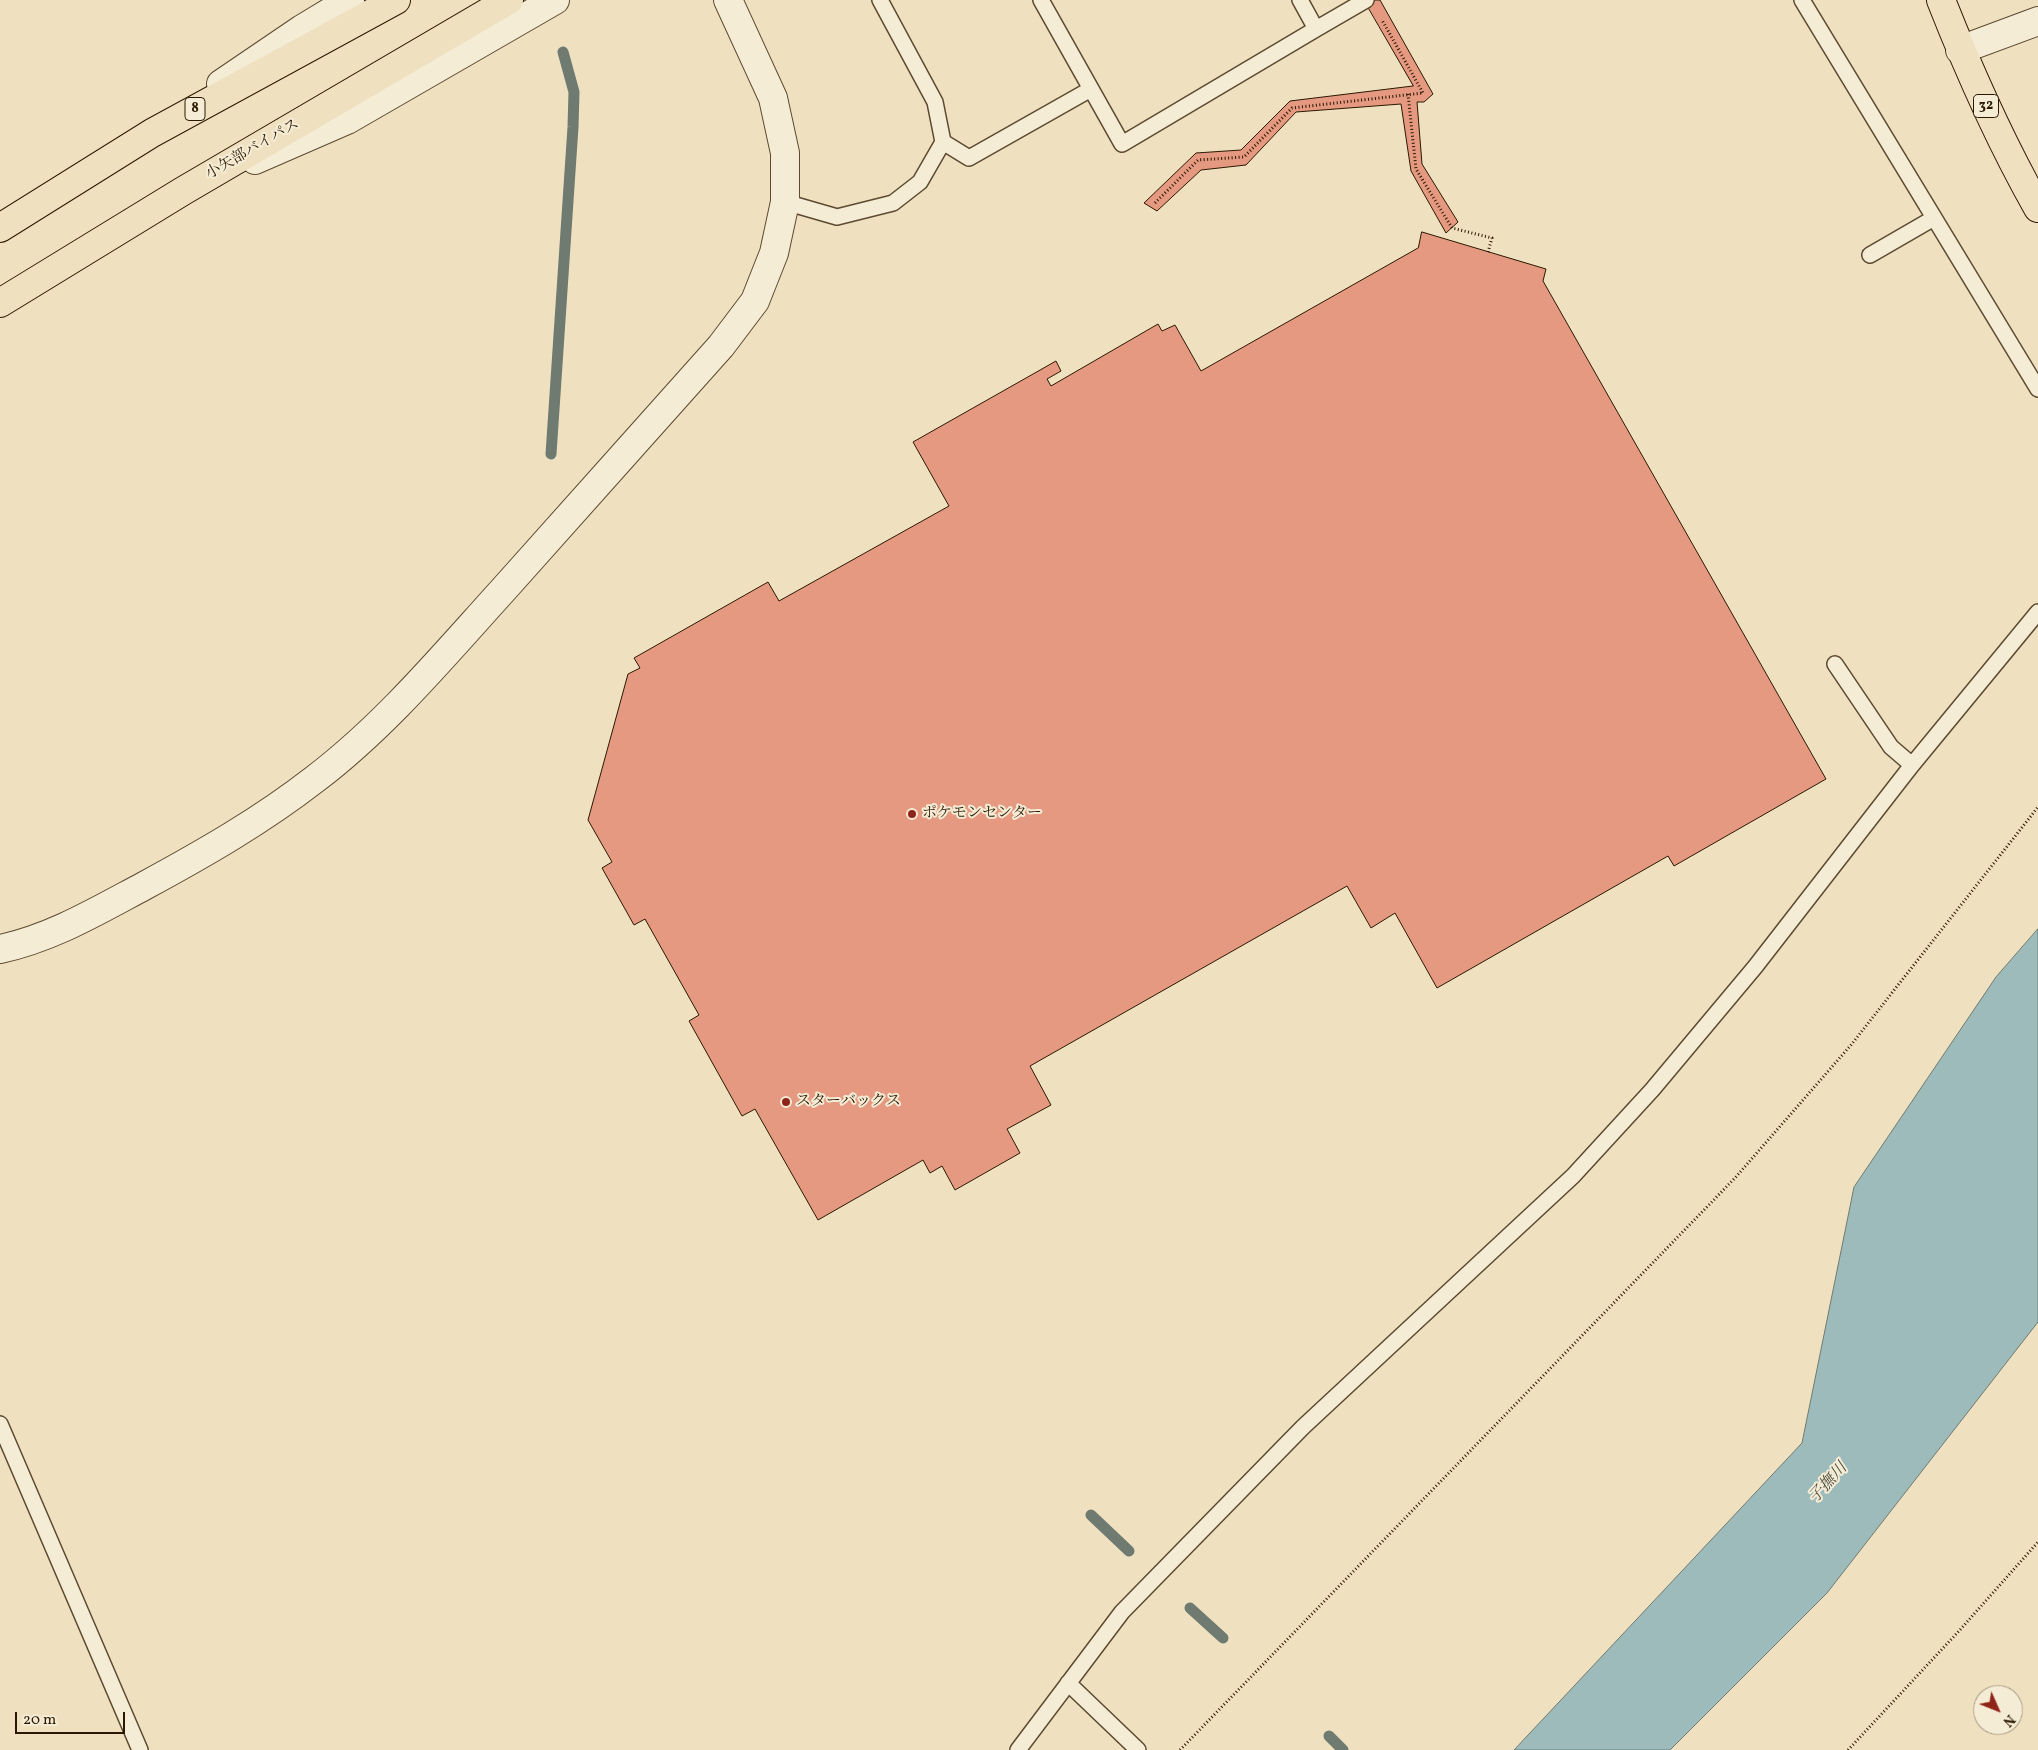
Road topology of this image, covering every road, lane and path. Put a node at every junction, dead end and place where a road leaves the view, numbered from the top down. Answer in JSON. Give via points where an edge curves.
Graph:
{"nodes":[{"id":1,"x":350,"y":0,"type":"edge"},
{"id":2,"x":396,"y":0,"type":"edge"},
{"id":3,"x":509,"y":0,"type":"edge"},
{"id":4,"x":555,"y":0,"type":"edge"},
{"id":5,"x":728,"y":0,"type":"edge"},
{"id":6,"x":880,"y":0,"type":"edge"},
{"id":7,"x":1041,"y":0,"type":"edge"},
{"id":8,"x":1300,"y":0,"type":"edge"},
{"id":9,"x":1366,"y":0,"type":"edge"},
{"id":10,"x":1802,"y":0,"type":"edge"},
{"id":11,"x":1941,"y":0,"type":"edge"},
{"id":12,"x":1380,"y":17,"type":"dead end"},
{"id":13,"x":2038,"y":21,"type":"edge"},
{"id":14,"x":1316,"y":29,"type":"junction"},
{"id":15,"x":1960,"y":50,"type":"junction"},
{"id":16,"x":1091,"y":89,"type":"junction"},
{"id":17,"x":1408,"y":94,"type":"junction"},
{"id":18,"x":152,"y":133,"type":"junction"},
{"id":19,"x":943,"y":142,"type":"junction"},
{"id":20,"x":183,"y":191,"type":"junction"},
{"id":21,"x":784,"y":202,"type":"junction"},
{"id":22,"x":1155,"y":203,"type":"dead end"},
{"id":23,"x":2038,"y":208,"type":"edge"},
{"id":24,"x":1934,"y":218,"type":"junction"},
{"id":25,"x":0,"y":228,"type":"edge"},
{"id":26,"x":1488,"y":252,"type":"dead end"},
{"id":27,"x":1870,"y":255,"type":"dead end"},
{"id":28,"x":0,"y":303,"type":"edge"},
{"id":29,"x":2038,"y":389,"type":"edge"},
{"id":30,"x":2038,"y":612,"type":"edge"},
{"id":31,"x":1835,"y":664,"type":"dead end"},
{"id":32,"x":1912,"y":765,"type":"junction"},
{"id":33,"x":2038,"y":807,"type":"edge"},
{"id":34,"x":0,"y":950,"type":"edge"},
{"id":35,"x":0,"y":1424,"type":"edge"},
{"id":36,"x":2038,"y":1542,"type":"edge"},
{"id":37,"x":1068,"y":1684,"type":"junction"},
{"id":38,"x":140,"y":1750,"type":"edge"},
{"id":39,"x":1018,"y":1750,"type":"edge"},
{"id":40,"x":1138,"y":1750,"type":"edge"},
{"id":41,"x":1180,"y":1750,"type":"edge"},
{"id":42,"x":1848,"y":1750,"type":"edge"}],
"edges":[{"from":1,"to":18,"type":"street","via":[[302,29]]},
{"from":2,"to":18,"type":"main road","number":"8"},
{"from":3,"to":20,"type":"main road","name":"小矢部バイパス"},
{"from":4,"to":20,"type":"street","via":[[347,120]]},
{"from":5,"to":21,"type":"street","via":[[773,98],[785,153]]},
{"from":6,"to":19,"type":"lane","via":[[936,102]]},
{"from":7,"to":16,"type":"lane"},
{"from":8,"to":14,"type":"lane"},
{"from":9,"to":14,"type":"lane"},
{"from":10,"to":24,"type":"lane"},
{"from":11,"to":15,"type":"main road","number":"32"},
{"from":12,"to":17,"type":"path","via":[[1423,92]]},
{"from":13,"to":15,"type":"street"},
{"from":14,"to":16,"type":"lane","via":[[1122,144]]},
{"from":15,"to":23,"type":"main road","number":"32","via":[[2013,164]]},
{"from":16,"to":19,"type":"lane","via":[[969,158]]},
{"from":17,"to":22,"type":"path","via":[[1292,108],[1244,157],[1198,160]]},
{"from":17,"to":26,"type":"path","via":[[1416,168],[1452,228],[1492,238]]},
{"from":18,"to":25,"type":"main road","number":"8"},
{"from":19,"to":21,"type":"lane","via":[[920,182],[893,203],[837,217]]},
{"from":20,"to":28,"type":"main road","name":"小矢部バイパス"},
{"from":21,"to":34,"type":"street","via":[[774,253],[755,301],[722,346],[432,669],[374,728],[316,778],[260,819],[196,858],[70,925],[26,944]]},
{"from":24,"to":27,"type":"lane"},
{"from":24,"to":29,"type":"lane"},
{"from":30,"to":32,"type":"lane"},
{"from":31,"to":32,"type":"lane","via":[[1891,747]]},
{"from":32,"to":37,"type":"lane","via":[[1755,967],[1593,1155],[1303,1427],[1122,1612]]},
{"from":33,"to":41,"type":"path","via":[[1851,1045],[1735,1178]]},
{"from":35,"to":38,"type":"lane"},
{"from":36,"to":42,"type":"path"},
{"from":37,"to":39,"type":"lane"},
{"from":37,"to":40,"type":"lane"}]}
